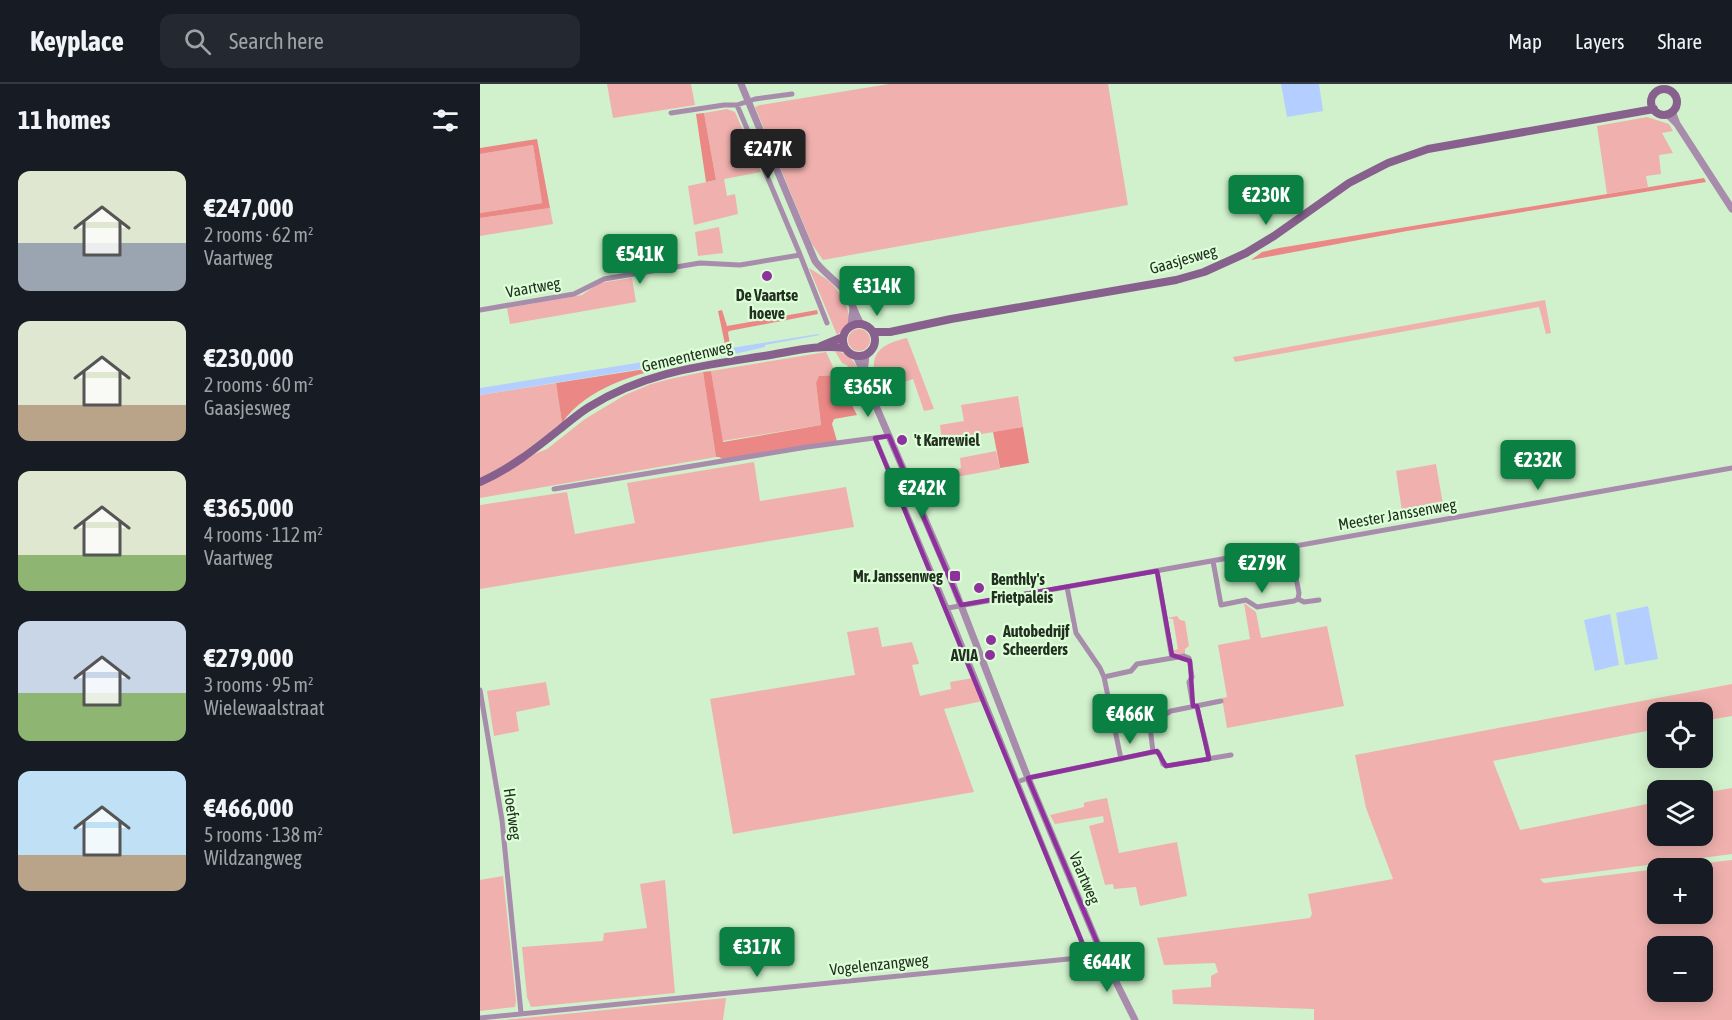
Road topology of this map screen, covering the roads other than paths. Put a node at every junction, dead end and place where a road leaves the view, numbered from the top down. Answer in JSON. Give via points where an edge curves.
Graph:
{"nodes":[{"id":1,"x":741,"y":84,"type":"edge"},
{"id":2,"x":1659,"y":87,"type":"edge"},
{"id":3,"x":792,"y":94,"type":"dead end"},
{"id":4,"x":748,"y":102,"type":"junction"},
{"id":5,"x":737,"y":105,"type":"junction"},
{"id":6,"x":1653,"y":106,"type":"junction"},
{"id":7,"x":671,"y":113,"type":"dead end"},
{"id":8,"x":1670,"y":113,"type":"junction"},
{"id":9,"x":1732,"y":208,"type":"edge"},
{"id":10,"x":809,"y":248,"type":"junction"},
{"id":11,"x":800,"y":254,"type":"junction"},
{"id":12,"x":480,"y":310,"type":"edge"},
{"id":13,"x":827,"y":323,"type":"dead end"},
{"id":14,"x":856,"y":325,"type":"junction"},
{"id":15,"x":843,"y":337,"type":"junction"},
{"id":16,"x":874,"y":337,"type":"junction"},
{"id":17,"x":821,"y":347,"type":"junction"},
{"id":18,"x":845,"y":348,"type":"junction"},
{"id":19,"x":866,"y":355,"type":"junction"},
{"id":20,"x":856,"y":356,"type":"junction"},
{"id":21,"x":864,"y":373,"type":"junction"},
{"id":22,"x":889,"y":436,"type":"junction"},
{"id":23,"x":875,"y":438,"type":"junction"},
{"id":24,"x":1732,"y":468,"type":"edge"},
{"id":25,"x":480,"y":482,"type":"edge"},
{"id":26,"x":554,"y":489,"type":"dead end"},
{"id":27,"x":1290,"y":547,"type":"junction"},
{"id":28,"x":1213,"y":561,"type":"junction"},
{"id":29,"x":1156,"y":571,"type":"junction"},
{"id":30,"x":1067,"y":586,"type":"junction"},
{"id":31,"x":1298,"y":599,"type":"junction"},
{"id":32,"x":1319,"y":600,"type":"dead end"},
{"id":33,"x":961,"y":605,"type":"junction"},
{"id":34,"x":948,"y":608,"type":"junction"},
{"id":35,"x":1172,"y":658,"type":"junction"},
{"id":36,"x":1104,"y":677,"type":"junction"},
{"id":37,"x":480,"y":690,"type":"edge"},
{"id":38,"x":1221,"y":701,"type":"dead end"},
{"id":39,"x":1195,"y":706,"type":"junction"},
{"id":40,"x":1153,"y":752,"type":"junction"},
{"id":41,"x":1231,"y":755,"type":"dead end"},
{"id":42,"x":1121,"y":759,"type":"junction"},
{"id":43,"x":1209,"y":759,"type":"junction"},
{"id":44,"x":1028,"y":778,"type":"junction"},
{"id":45,"x":1017,"y":782,"type":"junction"},
{"id":46,"x":1102,"y":954,"type":"junction"},
{"id":47,"x":1088,"y":957,"type":"junction"},
{"id":48,"x":521,"y":1013,"type":"junction"},
{"id":49,"x":480,"y":1018,"type":"edge"},
{"id":50,"x":1135,"y":1020,"type":"edge"}],
"edges":[{"from":1,"to":4,"type":"street"},
{"from":2,"to":6,"type":"main road","via":[[1653,96]]},
{"from":2,"to":8,"type":"main road","via":[[1676,96],[1677,106]]},
{"from":3,"to":4,"type":"street"},
{"from":4,"to":5,"type":"street"},
{"from":4,"to":10,"type":"street"},
{"from":5,"to":7,"type":"street"},
{"from":5,"to":11,"type":"street"},
{"from":6,"to":8,"type":"main road","via":[[1659,113]]},
{"from":6,"to":16,"type":"main road","name":"Gaasjesweg","via":[[1428,149],[1388,162],[1349,183],[1246,254],[1204,272]]},
{"from":8,"to":9,"type":"street"},
{"from":10,"to":11,"type":"street","name":"Vaartweg"},
{"from":10,"to":14,"type":"street","via":[[822,270],[849,297]]},
{"from":11,"to":12,"type":"street","name":"Vaartweg","via":[[740,265],[700,262],[604,279],[574,294]]},
{"from":11,"to":13,"type":"street"},
{"from":14,"to":15,"type":"main road"},
{"from":14,"to":16,"type":"main road","via":[[868,326]]},
{"from":15,"to":17,"type":"main road","name":"Gemeentenweg"},
{"from":15,"to":18,"type":"main road"},
{"from":16,"to":19,"type":"main road","via":[[872,349]]},
{"from":17,"to":18,"type":"main road","name":"Gemeentenweg"},
{"from":17,"to":25,"type":"main road","name":"Gemeentenweg","via":[[696,367],[642,381],[587,408],[533,451]]},
{"from":18,"to":20,"type":"main road"},
{"from":19,"to":20,"type":"main road"},
{"from":19,"to":21,"type":"street","name":"Vaartweg"},
{"from":20,"to":21,"type":"street","name":"Vaartweg"},
{"from":21,"to":22,"type":"street","name":"Vaartweg"},
{"from":22,"to":23,"type":"street"},
{"from":22,"to":33,"type":"street","name":"Vaartweg"},
{"from":23,"to":26,"type":"street"},
{"from":23,"to":34,"type":"street","name":"Vaartweg"},
{"from":24,"to":27,"type":"street","name":"Meester Janssenweg"},
{"from":27,"to":28,"type":"street","name":"Meester Janssenweg"},
{"from":27,"to":31,"type":"street"},
{"from":28,"to":29,"type":"street","name":"Meester Janssenweg"},
{"from":28,"to":31,"type":"street","via":[[1221,604],[1246,600],[1257,607]]},
{"from":29,"to":30,"type":"street","name":"Meester Janssenweg"},
{"from":29,"to":35,"type":"street"},
{"from":30,"to":33,"type":"street","name":"Meester Janssenweg"},
{"from":30,"to":36,"type":"street","via":[[1076,633]]},
{"from":31,"to":32,"type":"street"},
{"from":33,"to":34,"type":"street"},
{"from":33,"to":44,"type":"street","name":"Vaartweg"},
{"from":34,"to":45,"type":"street","name":"Vaartweg"},
{"from":35,"to":36,"type":"street","via":[[1137,664],[1131,671]]},
{"from":35,"to":39,"type":"street","via":[[1182,656],[1190,661],[1189,682]]},
{"from":36,"to":42,"type":"street"},
{"from":37,"to":48,"type":"street","name":"Hoefweg","via":[[502,820]]},
{"from":38,"to":39,"type":"street"},
{"from":39,"to":40,"type":"street","via":[[1149,717]]},
{"from":39,"to":43,"type":"street"},
{"from":40,"to":42,"type":"street"},
{"from":40,"to":43,"type":"street","via":[[1158,752],[1166,766]]},
{"from":41,"to":43,"type":"street"},
{"from":42,"to":44,"type":"street"},
{"from":44,"to":45,"type":"street"},
{"from":44,"to":46,"type":"street","name":"Vaartweg"},
{"from":45,"to":47,"type":"street","name":"Vaartweg"},
{"from":46,"to":47,"type":"street","name":"Vogelenzangweg"},
{"from":46,"to":50,"type":"street","name":"Vaartweg"},
{"from":47,"to":48,"type":"street","name":"Vogelenzangweg"},
{"from":48,"to":49,"type":"street","name":"Vogelenzangweg"}]}
